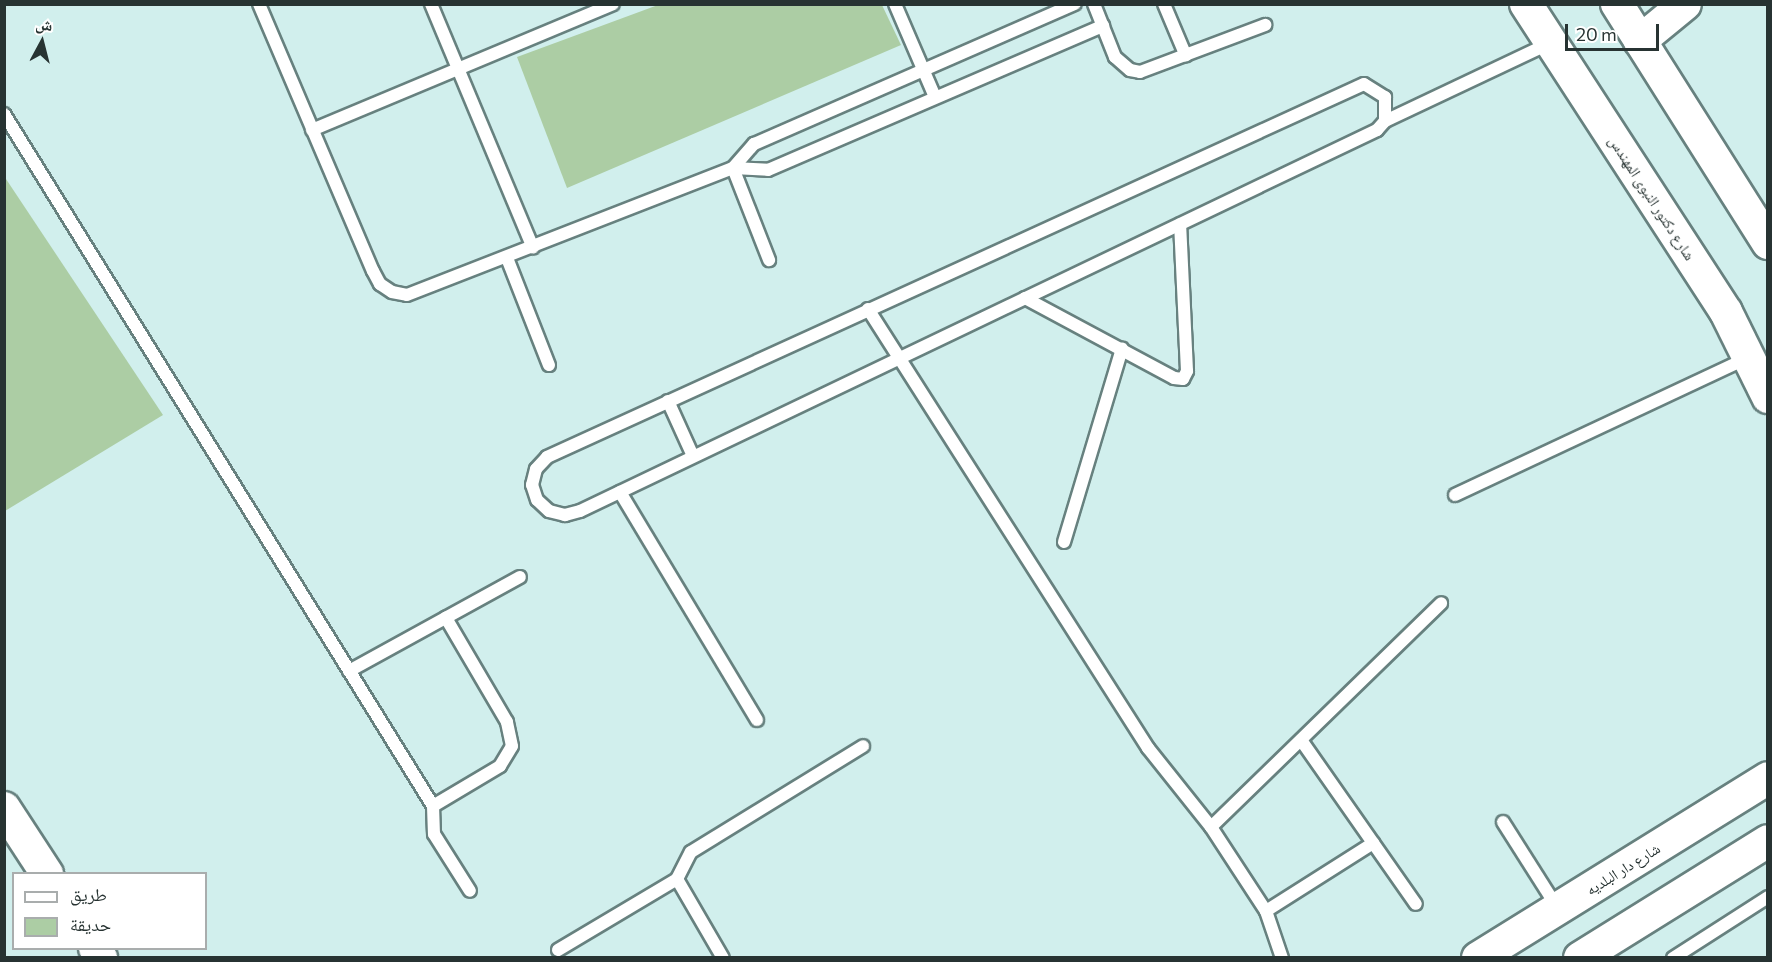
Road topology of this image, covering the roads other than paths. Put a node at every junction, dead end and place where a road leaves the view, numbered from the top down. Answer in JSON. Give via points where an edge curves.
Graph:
{"nodes":[{"id":1,"x":259,"y":4,"type":"edge"},
{"id":2,"x":431,"y":4,"type":"edge"},
{"id":3,"x":613,"y":4,"type":"edge"},
{"id":4,"x":895,"y":4,"type":"edge"},
{"id":5,"x":1075,"y":4,"type":"edge"},
{"id":6,"x":1094,"y":4,"type":"edge"},
{"id":7,"x":1164,"y":4,"type":"edge"},
{"id":8,"x":1526,"y":4,"type":"edge"},
{"id":9,"x":1617,"y":4,"type":"edge"},
{"id":10,"x":1685,"y":4,"type":"edge"},
{"id":11,"x":1265,"y":25,"type":"dead end"},
{"id":12,"x":1103,"y":26,"type":"junction"},
{"id":13,"x":1640,"y":41,"type":"junction"},
{"id":14,"x":1551,"y":43,"type":"junction"},
{"id":15,"x":1186,"y":56,"type":"junction"},
{"id":16,"x":458,"y":69,"type":"junction"},
{"id":17,"x":923,"y":70,"type":"junction"},
{"id":18,"x":935,"y":97,"type":"junction"},
{"id":19,"x":4,"y":114,"type":"edge"},
{"id":20,"x":1385,"y":121,"type":"junction"},
{"id":21,"x":312,"y":130,"type":"junction"},
{"id":22,"x":732,"y":168,"type":"junction"},
{"id":23,"x":1180,"y":224,"type":"junction"},
{"id":24,"x":1767,"y":243,"type":"edge"},
{"id":25,"x":533,"y":248,"type":"junction"},
{"id":26,"x":507,"y":258,"type":"junction"},
{"id":27,"x":769,"y":260,"type":"dead end"},
{"id":28,"x":1025,"y":298,"type":"junction"},
{"id":29,"x":868,"y":309,"type":"junction"},
{"id":30,"x":1122,"y":350,"type":"junction"},
{"id":31,"x":1749,"y":356,"type":"junction"},
{"id":32,"x":899,"y":358,"type":"junction"},
{"id":33,"x":549,"y":365,"type":"dead end"},
{"id":34,"x":1767,"y":397,"type":"edge"},
{"id":35,"x":668,"y":401,"type":"junction"},
{"id":36,"x":693,"y":456,"type":"junction"},
{"id":37,"x":620,"y":492,"type":"junction"},
{"id":38,"x":1455,"y":495,"type":"dead end"},
{"id":39,"x":1064,"y":542,"type":"dead end"},
{"id":40,"x":520,"y":577,"type":"dead end"},
{"id":41,"x":1441,"y":603,"type":"dead end"},
{"id":42,"x":446,"y":618,"type":"junction"},
{"id":43,"x":349,"y":671,"type":"junction"},
{"id":44,"x":756,"y":720,"type":"dead end"},
{"id":45,"x":1301,"y":740,"type":"junction"},
{"id":46,"x":863,"y":746,"type":"dead end"},
{"id":47,"x":1767,"y":778,"type":"edge"},
{"id":48,"x":433,"y":806,"type":"junction"},
{"id":49,"x":4,"y":808,"type":"edge"},
{"id":50,"x":1503,"y":822,"type":"dead end"},
{"id":51,"x":1211,"y":827,"type":"junction"},
{"id":52,"x":1767,"y":841,"type":"edge"},
{"id":53,"x":1373,"y":843,"type":"junction"},
{"id":54,"x":46,"y":872,"type":"edge"},
{"id":55,"x":677,"y":879,"type":"junction"},
{"id":56,"x":470,"y":891,"type":"dead end"},
{"id":57,"x":1767,"y":897,"type":"edge"},
{"id":58,"x":1416,"y":904,"type":"dead end"},
{"id":59,"x":1558,"y":909,"type":"junction"},
{"id":60,"x":1266,"y":911,"type":"junction"},
{"id":61,"x":558,"y":950,"type":"dead end"},
{"id":62,"x":1497,"y":953,"type":"edge"},
{"id":63,"x":723,"y":957,"type":"edge"},
{"id":64,"x":1282,"y":957,"type":"edge"},
{"id":65,"x":1580,"y":957,"type":"edge"},
{"id":66,"x":1672,"y":957,"type":"edge"}],
"edges":[{"from":1,"to":21,"type":"lane"},
{"from":2,"to":16,"type":"lane"},
{"from":3,"to":16,"type":"lane"},
{"from":4,"to":17,"type":"lane"},
{"from":5,"to":17,"type":"lane"},
{"from":6,"to":12,"type":"lane"},
{"from":7,"to":15,"type":"lane"},
{"from":8,"to":14,"type":"street","name":"شارع دكتور النبوى المهندس"},
{"from":9,"to":13,"type":"street"},
{"from":10,"to":13,"type":"street"},
{"from":11,"to":15,"type":"lane"},
{"from":12,"to":15,"type":"lane","via":[[1115,57],[1130,70],[1150,70]]},
{"from":12,"to":18,"type":"lane"},
{"from":13,"to":24,"type":"street"},
{"from":14,"to":20,"type":"lane"},
{"from":14,"to":31,"type":"street","name":"شارع دكتور النبوى المهندس","via":[[1726,312]]},
{"from":16,"to":21,"type":"lane"},
{"from":16,"to":25,"type":"lane"},
{"from":17,"to":18,"type":"lane"},
{"from":17,"to":22,"type":"lane","via":[[754,144]]},
{"from":18,"to":22,"type":"lane","via":[[768,170]]},
{"from":19,"to":43,"type":"lane"},
{"from":20,"to":23,"type":"lane","via":[[1377,130]]},
{"from":20,"to":29,"type":"lane","via":[[1388,109],[1381,92],[1364,84],[1352,86]]},
{"from":21,"to":26,"type":"lane","via":[[372,271],[392,292],[421,292]]},
{"from":22,"to":25,"type":"lane"},
{"from":22,"to":27,"type":"lane"},
{"from":23,"to":28,"type":"lane"},
{"from":23,"to":30,"type":"lane","via":[[1186,376],[1174,378]]},
{"from":25,"to":26,"type":"lane"},
{"from":26,"to":33,"type":"lane"},
{"from":28,"to":30,"type":"lane"},
{"from":28,"to":32,"type":"lane"},
{"from":29,"to":32,"type":"lane"},
{"from":29,"to":35,"type":"lane"},
{"from":30,"to":39,"type":"lane"},
{"from":31,"to":34,"type":"street","name":"شارع دكتور النبوى المهندس"},
{"from":31,"to":38,"type":"lane"},
{"from":32,"to":36,"type":"lane"},
{"from":32,"to":51,"type":"lane","via":[[1148,748]]},
{"from":35,"to":36,"type":"lane"},
{"from":35,"to":37,"type":"lane","via":[[547,457],[536,469],[532,484],[537,500],[549,511],[565,515]]},
{"from":36,"to":37,"type":"lane"},
{"from":37,"to":44,"type":"lane"},
{"from":40,"to":42,"type":"lane"},
{"from":41,"to":45,"type":"lane"},
{"from":42,"to":43,"type":"lane"},
{"from":42,"to":48,"type":"lane","via":[[507,723],[512,746],[500,766]]},
{"from":43,"to":48,"type":"lane"},
{"from":45,"to":51,"type":"lane"},
{"from":45,"to":53,"type":"lane"},
{"from":46,"to":55,"type":"lane","via":[[691,852]]},
{"from":47,"to":59,"type":"street","name":"شارع دار البلديه"},
{"from":48,"to":56,"type":"lane","via":[[434,834]]},
{"from":49,"to":54,"type":"street"},
{"from":50,"to":59,"type":"lane"},
{"from":51,"to":60,"type":"lane"},
{"from":52,"to":65,"type":"street"},
{"from":53,"to":58,"type":"lane"},
{"from":53,"to":60,"type":"lane"},
{"from":55,"to":61,"type":"lane"},
{"from":55,"to":63,"type":"lane"},
{"from":57,"to":66,"type":"lane"},
{"from":59,"to":62,"type":"street","name":"شارع دار البلديه"},
{"from":60,"to":64,"type":"lane"}]}
